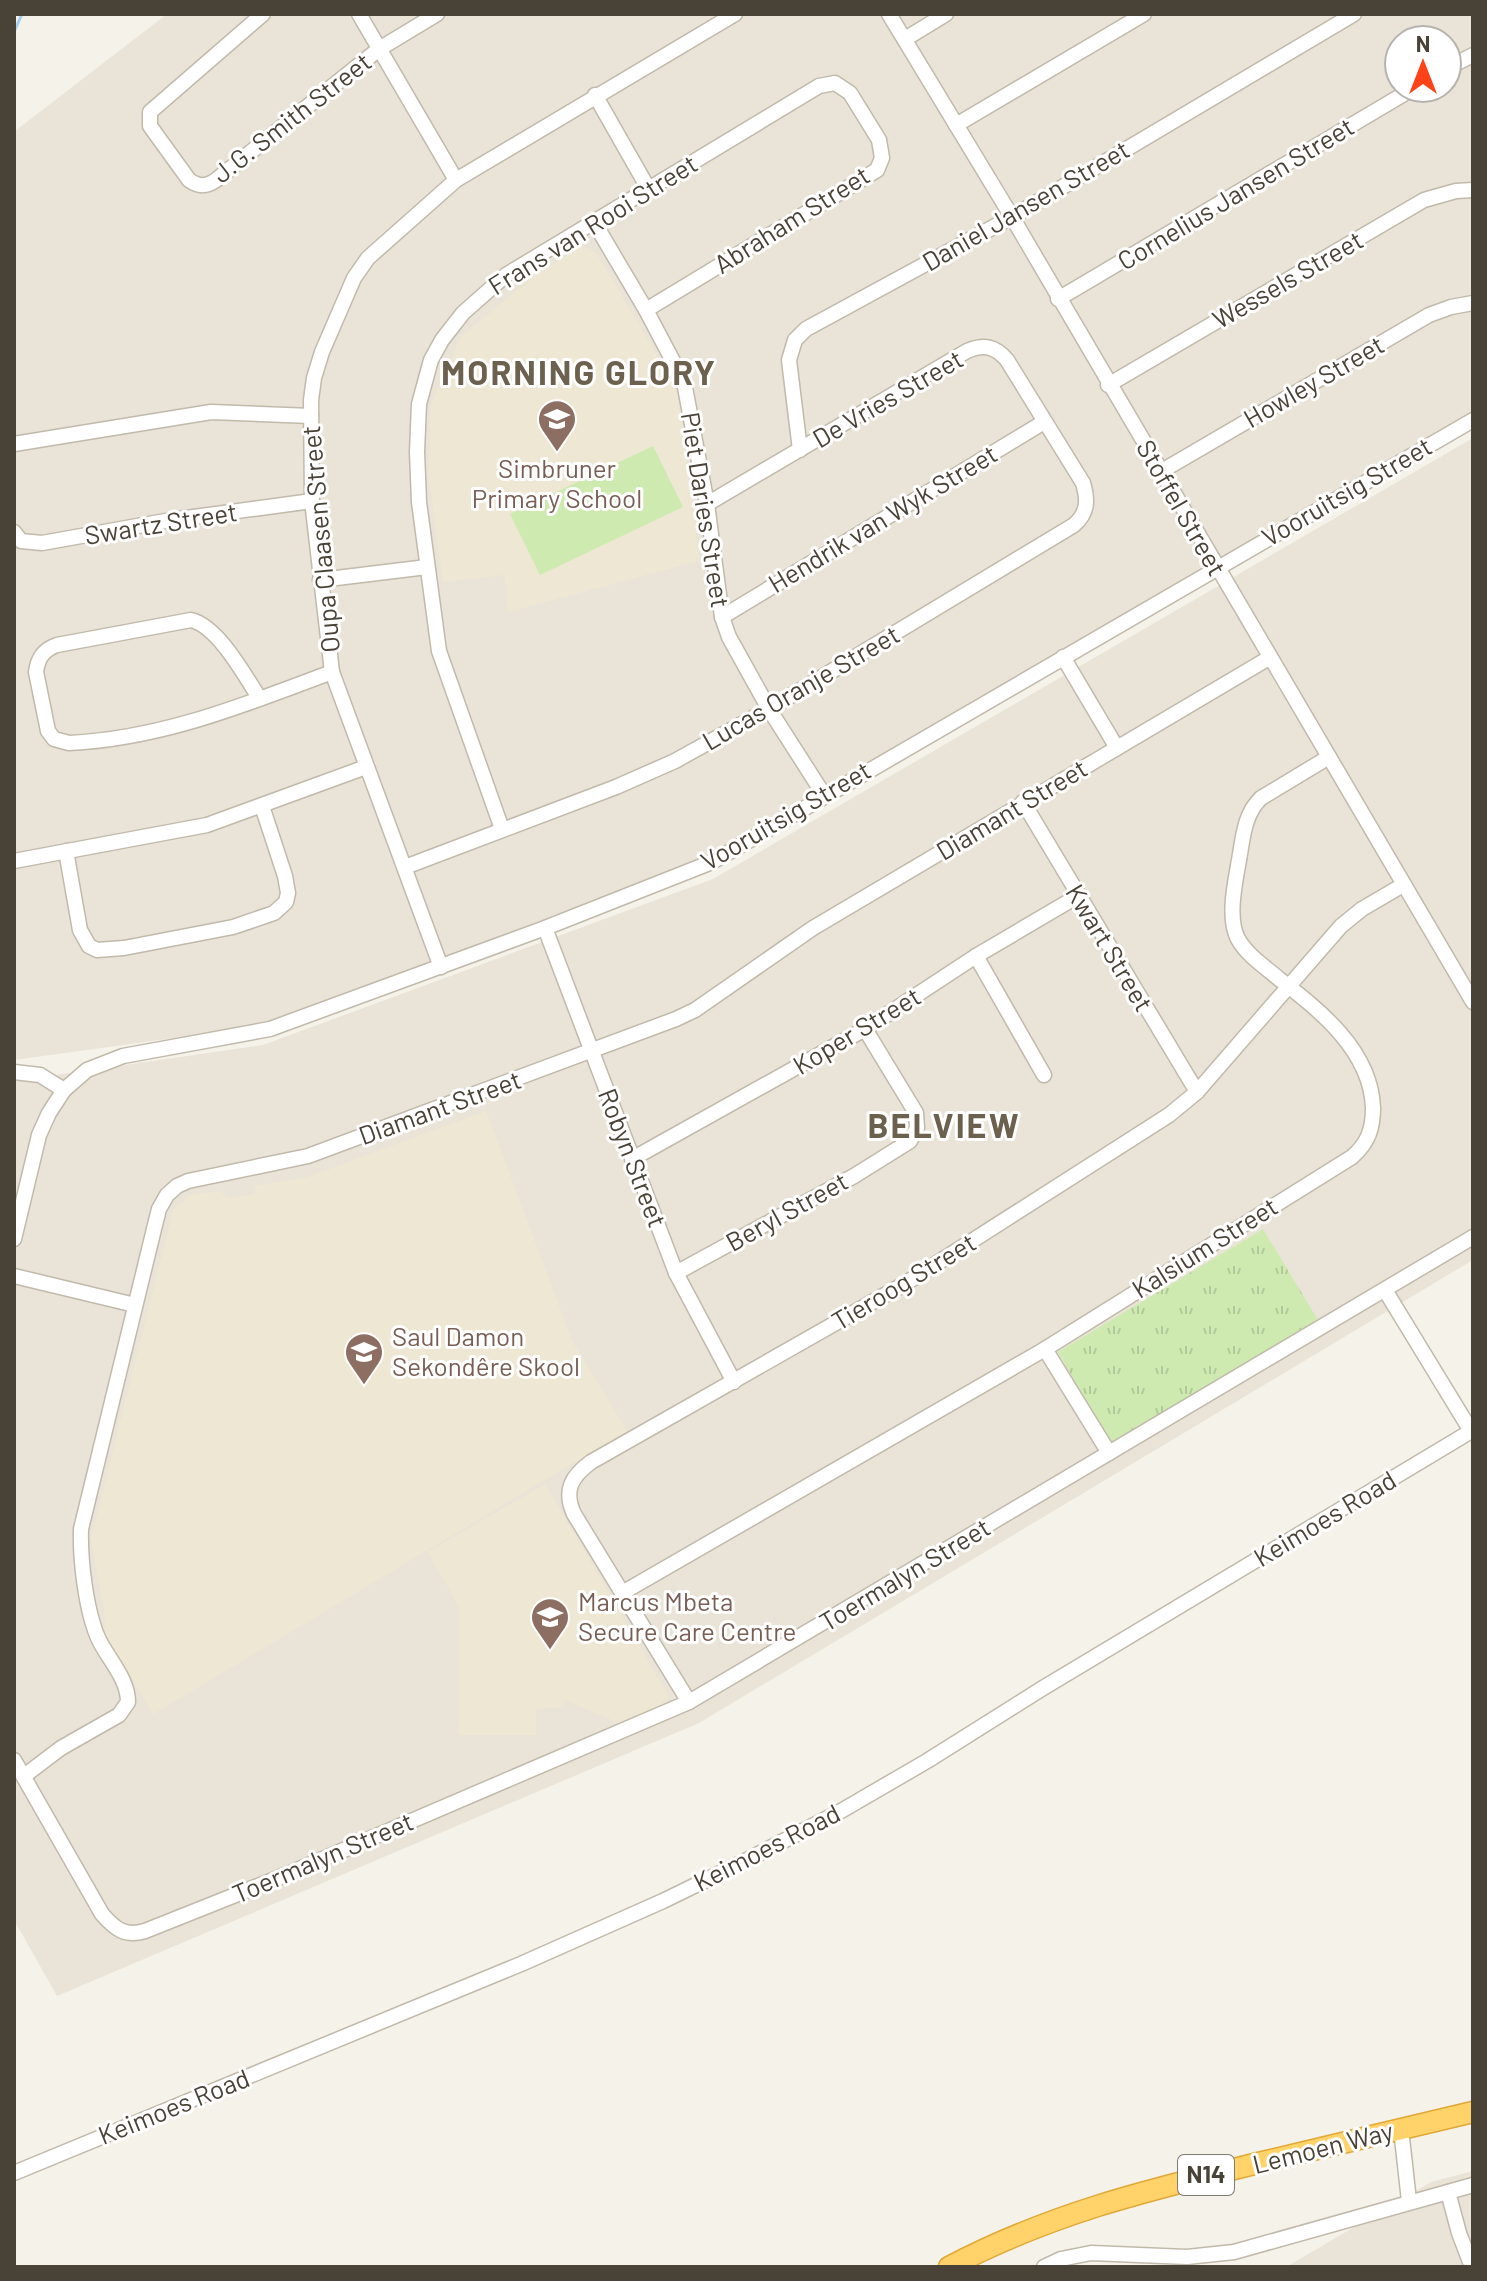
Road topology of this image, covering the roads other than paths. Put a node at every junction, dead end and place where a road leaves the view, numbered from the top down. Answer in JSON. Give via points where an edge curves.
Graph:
{"nodes":[{"id":1,"x":263,"y":14,"type":"edge"},
{"id":2,"x":359,"y":14,"type":"edge"},
{"id":3,"x":437,"y":14,"type":"edge"},
{"id":4,"x":735,"y":14,"type":"edge"},
{"id":5,"x":889,"y":14,"type":"edge"},
{"id":6,"x":946,"y":14,"type":"edge"},
{"id":7,"x":1144,"y":14,"type":"edge"},
{"id":8,"x":1354,"y":14,"type":"edge"},
{"id":9,"x":905,"y":39,"type":"junction"},
{"id":10,"x":379,"y":49,"type":"junction"},
{"id":11,"x":819,"y":86,"type":"joint"},
{"id":12,"x":595,"y":95,"type":"junction"},
{"id":13,"x":1387,"y":104,"type":"edge"},
{"id":14,"x":956,"y":125,"type":"junction"},
{"id":15,"x":456,"y":180,"type":"junction"},
{"id":16,"x":648,"y":188,"type":"junction"},
{"id":17,"x":1473,"y":190,"type":"edge"},
{"id":18,"x":1012,"y":217,"type":"junction"},
{"id":19,"x":594,"y":222,"type":"junction"},
{"id":20,"x":1058,"y":299,"type":"junction"},
{"id":21,"x":1473,"y":303,"type":"edge"},
{"id":22,"x":646,"y":310,"type":"junction"},
{"id":23,"x":1108,"y":385,"type":"junction"},
{"id":24,"x":311,"y":416,"type":"junction"},
{"id":25,"x":1473,"y":420,"type":"edge"},
{"id":26,"x":1044,"y":422,"type":"junction"},
{"id":27,"x":14,"y":444,"type":"edge"},
{"id":28,"x":800,"y":450,"type":"junction"},
{"id":29,"x":1160,"y":472,"type":"junction"},
{"id":30,"x":312,"y":501,"type":"junction"},
{"id":31,"x":707,"y":504,"type":"junction"},
{"id":32,"x":14,"y":532,"type":"edge"},
{"id":33,"x":427,"y":567,"type":"junction"},
{"id":34,"x":1216,"y":567,"type":"junction"},
{"id":35,"x":320,"y":580,"type":"junction"},
{"id":36,"x":722,"y":617,"type":"junction"},
{"id":37,"x":1063,"y":657,"type":"junction"},
{"id":38,"x":1269,"y":658,"type":"junction"},
{"id":39,"x":332,"y":672,"type":"junction"},
{"id":40,"x":260,"y":699,"type":"junction"},
{"id":41,"x":769,"y":709,"type":"junction"},
{"id":42,"x":1117,"y":748,"type":"junction"},
{"id":43,"x":1329,"y":757,"type":"junction"},
{"id":44,"x":366,"y":767,"type":"junction"},
{"id":45,"x":824,"y":795,"type":"junction"},
{"id":46,"x":1023,"y":802,"type":"junction"},
{"id":47,"x":262,"y":806,"type":"junction"},
{"id":48,"x":502,"y":829,"type":"junction"},
{"id":49,"x":66,"y":851,"type":"junction"},
{"id":50,"x":14,"y":861,"type":"edge"},
{"id":51,"x":405,"y":867,"type":"junction"},
{"id":52,"x":1403,"y":885,"type":"junction"},
{"id":53,"x":1078,"y":896,"type":"junction"},
{"id":54,"x":545,"y":928,"type":"junction"},
{"id":55,"x":976,"y":956,"type":"junction"},
{"id":56,"x":441,"y":967,"type":"junction"},
{"id":57,"x":1289,"y":986,"type":"junction"},
{"id":58,"x":1473,"y":1002,"type":"edge"},
{"id":59,"x":865,"y":1029,"type":"junction"},
{"id":60,"x":592,"y":1052,"type":"junction"},
{"id":61,"x":14,"y":1072,"type":"edge"},
{"id":62,"x":1044,"y":1075,"type":"dead end"},
{"id":63,"x":64,"y":1090,"type":"junction"},
{"id":64,"x":1197,"y":1092,"type":"junction"},
{"id":65,"x":632,"y":1159,"type":"junction"},
{"id":66,"x":1473,"y":1237,"type":"edge"},
{"id":67,"x":14,"y":1239,"type":"edge"},
{"id":68,"x":676,"y":1273,"type":"junction"},
{"id":69,"x":14,"y":1276,"type":"edge"},
{"id":70,"x":1385,"y":1290,"type":"junction"},
{"id":71,"x":135,"y":1305,"type":"junction"},
{"id":72,"x":1045,"y":1349,"type":"junction"},
{"id":73,"x":734,"y":1382,"type":"junction"},
{"id":74,"x":1472,"y":1430,"type":"edge"},
{"id":75,"x":1109,"y":1453,"type":"junction"},
{"id":76,"x":622,"y":1593,"type":"junction"},
{"id":77,"x":689,"y":1702,"type":"junction"},
{"id":78,"x":14,"y":1760,"type":"edge"},
{"id":79,"x":24,"y":1776,"type":"junction"},
{"id":80,"x":1473,"y":2112,"type":"edge"},
{"id":81,"x":1401,"y":2129,"type":"junction"},
{"id":82,"x":14,"y":2173,"type":"edge"},
{"id":83,"x":1473,"y":2185,"type":"edge"},
{"id":84,"x":1448,"y":2192,"type":"junction"},
{"id":85,"x":1409,"y":2201,"type":"junction"},
{"id":86,"x":1234,"y":2252,"type":"junction"},
{"id":87,"x":949,"y":2267,"type":"edge"},
{"id":88,"x":1044,"y":2267,"type":"edge"},
{"id":89,"x":1238,"y":2267,"type":"edge"},
{"id":90,"x":1472,"y":2267,"type":"edge"}],
"edges":[{"from":1,"to":10,"type":"street","name":"J.G. Smith Street","via":[[154,107],[149,121],[158,138],[197,185],[208,185]]},
{"from":2,"to":10,"type":"street"},
{"from":3,"to":10,"type":"street","name":"J.G. Smith Street"},
{"from":4,"to":12,"type":"street","name":"Oupa Claasen Street"},
{"from":5,"to":9,"type":"street","name":"Stoffel Street"},
{"from":6,"to":9,"type":"street"},
{"from":7,"to":14,"type":"street"},
{"from":8,"to":18,"type":"street","name":"Daniel Jansen Street"},
{"from":9,"to":14,"type":"street","name":"Stoffel Street"},
{"from":10,"to":15,"type":"street"},
{"from":11,"to":16,"type":"street","name":"Frans van Rooi Street"},
{"from":11,"to":22,"type":"street","name":"Abraham Street","via":[[835,83],[850,93],[879,140],[882,158],[877,170]]},
{"from":12,"to":15,"type":"street","name":"Oupa Claasen Street"},
{"from":12,"to":16,"type":"street"},
{"from":13,"to":20,"type":"street","name":"Cornelius Jansen Street"},
{"from":14,"to":18,"type":"street","name":"Stoffel Street"},
{"from":15,"to":24,"type":"street","name":"Oupa Claasen Street","via":[[368,258],[354,278],[322,352]]},
{"from":16,"to":19,"type":"street","name":"Frans van Rooi Street"},
{"from":17,"to":23,"type":"street","name":"Wessels Street","via":[[1424,200]]},
{"from":18,"to":20,"type":"street","name":"Stoffel Street"},
{"from":18,"to":28,"type":"street","name":"Daniel Jansen Street","via":[[806,329],[795,340],[790,369]]},
{"from":19,"to":22,"type":"street","name":"Piet Daries Street"},
{"from":19,"to":33,"type":"street","name":"Frans van Rooi Street","via":[[483,294],[431,360],[417,426]]},
{"from":20,"to":23,"type":"street","name":"Stoffel Street"},
{"from":21,"to":29,"type":"street","name":"Howley Street","via":[[1429,315]]},
{"from":22,"to":31,"type":"street","name":"Piet Daries Street","via":[[684,382]]},
{"from":23,"to":29,"type":"street","name":"Stoffel Street"},
{"from":24,"to":27,"type":"street","via":[[211,412]]},
{"from":24,"to":30,"type":"street","name":"Oupa Claasen Street"},
{"from":25,"to":34,"type":"street","name":"Vooruitsig Street"},
{"from":26,"to":28,"type":"street","name":"De Vries Street","via":[[1001,353],[977,347]]},
{"from":26,"to":36,"type":"street","name":"Hendrik van Wyk Street"},
{"from":26,"to":41,"type":"street","name":"Lucas Oranje Street","via":[[1087,494],[1079,520]]},
{"from":28,"to":31,"type":"street","name":"De Vries Street"},
{"from":29,"to":34,"type":"street","name":"Stoffel Street"},
{"from":30,"to":32,"type":"street","name":"Swartz Street","via":[[42,543],[21,541]]},
{"from":30,"to":35,"type":"street","name":"Oupa Claasen Street"},
{"from":31,"to":36,"type":"street","name":"Piet Daries Street"},
{"from":33,"to":35,"type":"street"},
{"from":33,"to":48,"type":"street","name":"Frans van Rooi Street","via":[[445,671]]},
{"from":34,"to":37,"type":"street","name":"Vooruitsig Street"},
{"from":34,"to":38,"type":"street","name":"Stoffel Street"},
{"from":35,"to":39,"type":"street","name":"Oupa Claasen Street"},
{"from":36,"to":41,"type":"street","name":"Piet Daries Street"},
{"from":37,"to":42,"type":"street"},
{"from":37,"to":45,"type":"street","name":"Vooruitsig Street"},
{"from":38,"to":42,"type":"street","name":"Diamant Street"},
{"from":38,"to":43,"type":"street","name":"Stoffel Street"},
{"from":39,"to":40,"type":"street"},
{"from":39,"to":44,"type":"street","name":"Oupa Claasen Street"},
{"from":40,"to":40,"type":"street","via":[[184,725],[69,743],[48,731],[37,662],[57,645],[191,620],[205,625],[222,643]]},
{"from":41,"to":45,"type":"street","name":"Piet Daries Street"},
{"from":41,"to":48,"type":"street","name":"Lucas Oranje Street","via":[[659,769]]},
{"from":42,"to":46,"type":"street","name":"Diamant Street"},
{"from":43,"to":52,"type":"street","name":"Stoffel Street"},
{"from":43,"to":57,"type":"street","name":"Kalsium Street","via":[[1256,802],[1246,820],[1237,867],[1233,912],[1238,939]]},
{"from":44,"to":47,"type":"street"},
{"from":44,"to":51,"type":"street","name":"Oupa Claasen Street"},
{"from":45,"to":54,"type":"street","name":"Vooruitsig Street","via":[[712,862]]},
{"from":46,"to":53,"type":"street","name":"Kwart Street"},
{"from":46,"to":60,"type":"street","name":"Diamant Street","via":[[813,928],[695,1010]]},
{"from":47,"to":49,"type":"street","via":[[207,825]]},
{"from":47,"to":49,"type":"street","via":[[285,876],[286,902],[274,913],[233,927],[97,950],[80,930]]},
{"from":48,"to":51,"type":"street","name":"Lucas Oranje Street"},
{"from":49,"to":50,"type":"street"},
{"from":51,"to":56,"type":"street","name":"Oupa Claasen Street"},
{"from":52,"to":57,"type":"street","name":"Tieroog Street","via":[[1341,926]]},
{"from":52,"to":58,"type":"street","name":"Stoffel Street"},
{"from":53,"to":55,"type":"street","name":"Koper Street"},
{"from":53,"to":64,"type":"street","name":"Kwart Street"},
{"from":54,"to":56,"type":"street","name":"Vooruitsig Street"},
{"from":54,"to":60,"type":"street","name":"Robyn Street"},
{"from":55,"to":59,"type":"street","name":"Koper Street"},
{"from":55,"to":62,"type":"street"},
{"from":56,"to":63,"type":"street","name":"Vooruitsig Street","via":[[256,1033],[111,1059],[87,1070]]},
{"from":57,"to":64,"type":"street","name":"Tieroog Street"},
{"from":57,"to":72,"type":"street","name":"Kalsium Street","via":[[1336,1028],[1355,1054],[1372,1098],[1366,1144]]},
{"from":59,"to":65,"type":"street","name":"Koper Street"},
{"from":59,"to":68,"type":"street","name":"Beryl Street","via":[[916,1113],[917,1128],[910,1141]]},
{"from":60,"to":65,"type":"street","name":"Robyn Street"},
{"from":60,"to":71,"type":"street","name":"Diamant Street","via":[[308,1156],[177,1186],[159,1209]]},
{"from":61,"to":63,"type":"street","via":[[40,1075]]},
{"from":63,"to":67,"type":"street","name":"Vooruitsig Street","via":[[39,1135]]},
{"from":64,"to":73,"type":"street","name":"Tieroog Street","via":[[964,1247]]},
{"from":65,"to":68,"type":"street","name":"Robyn Street"},
{"from":66,"to":70,"type":"street","name":"Toermalyn Street"},
{"from":68,"to":73,"type":"street","name":"Robyn Street"},
{"from":69,"to":71,"type":"street"},
{"from":70,"to":74,"type":"street"},
{"from":70,"to":75,"type":"street","name":"Toermalyn Street"},
{"from":71,"to":79,"type":"street","name":"Diamant Street","via":[[81,1537],[96,1631],[128,1702],[119,1715]]},
{"from":72,"to":75,"type":"street"},
{"from":72,"to":76,"type":"street","name":"Kalsium Street"},
{"from":73,"to":76,"type":"street","name":"Tieroog Street","via":[[591,1462],[571,1481],[570,1507]]},
{"from":74,"to":82,"type":"street","name":"Keimoes Road","via":[[927,1761],[745,1861],[521,1964]]},
{"from":75,"to":77,"type":"street","name":"Toermalyn Street"},
{"from":76,"to":77,"type":"street","name":"Tieroog Street"},
{"from":77,"to":79,"type":"street","name":"Toermalyn Street","via":[[283,1876],[133,1934],[115,1928],[102,1914]]},
{"from":78,"to":79,"type":"street"},
{"from":80,"to":81,"type":"highway","name":"Lemoen Way","number":"N14"},
{"from":81,"to":85,"type":"street"},
{"from":81,"to":87,"type":"highway","name":"Lemoen Way","number":"N14","via":[[1099,2203]]},
{"from":83,"to":84,"type":"street"},
{"from":84,"to":85,"type":"street"},
{"from":84,"to":90,"type":"street"},
{"from":85,"to":86,"type":"street"},
{"from":86,"to":88,"type":"street","via":[[1187,2257],[1091,2253]]},
{"from":86,"to":89,"type":"street"}]}
